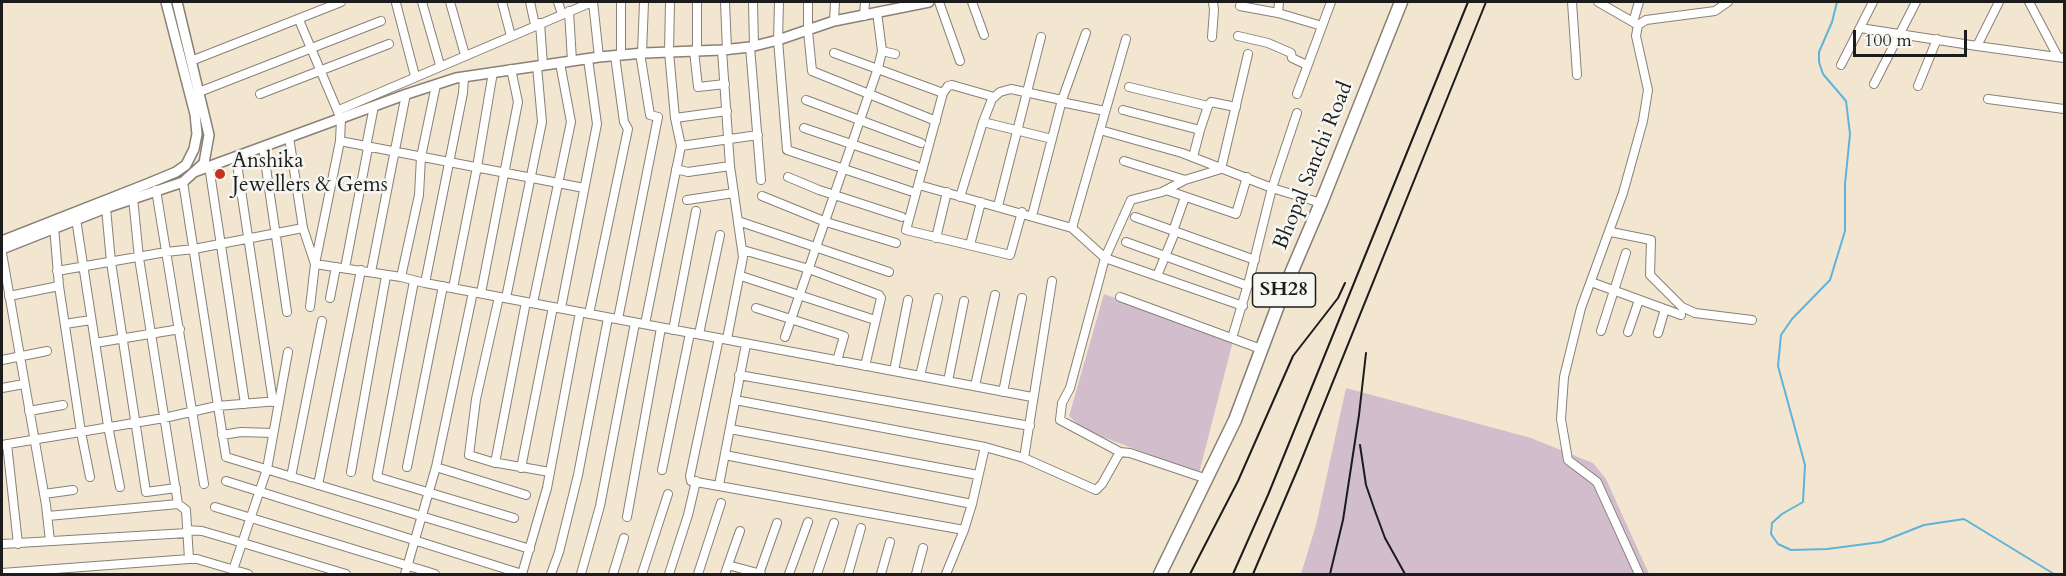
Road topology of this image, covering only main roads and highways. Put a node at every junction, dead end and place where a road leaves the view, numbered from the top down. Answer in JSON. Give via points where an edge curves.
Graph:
{"nodes":[{"id":1,"x":1401,"y":2,"type":"edge"},
{"id":2,"x":1160,"y":574,"type":"edge"}],
"edges":[{"from":1,"to":2,"type":"main road","name":"Bhopal Sanchi Road","number":"SH28","via":[[1235,420]]}]}
